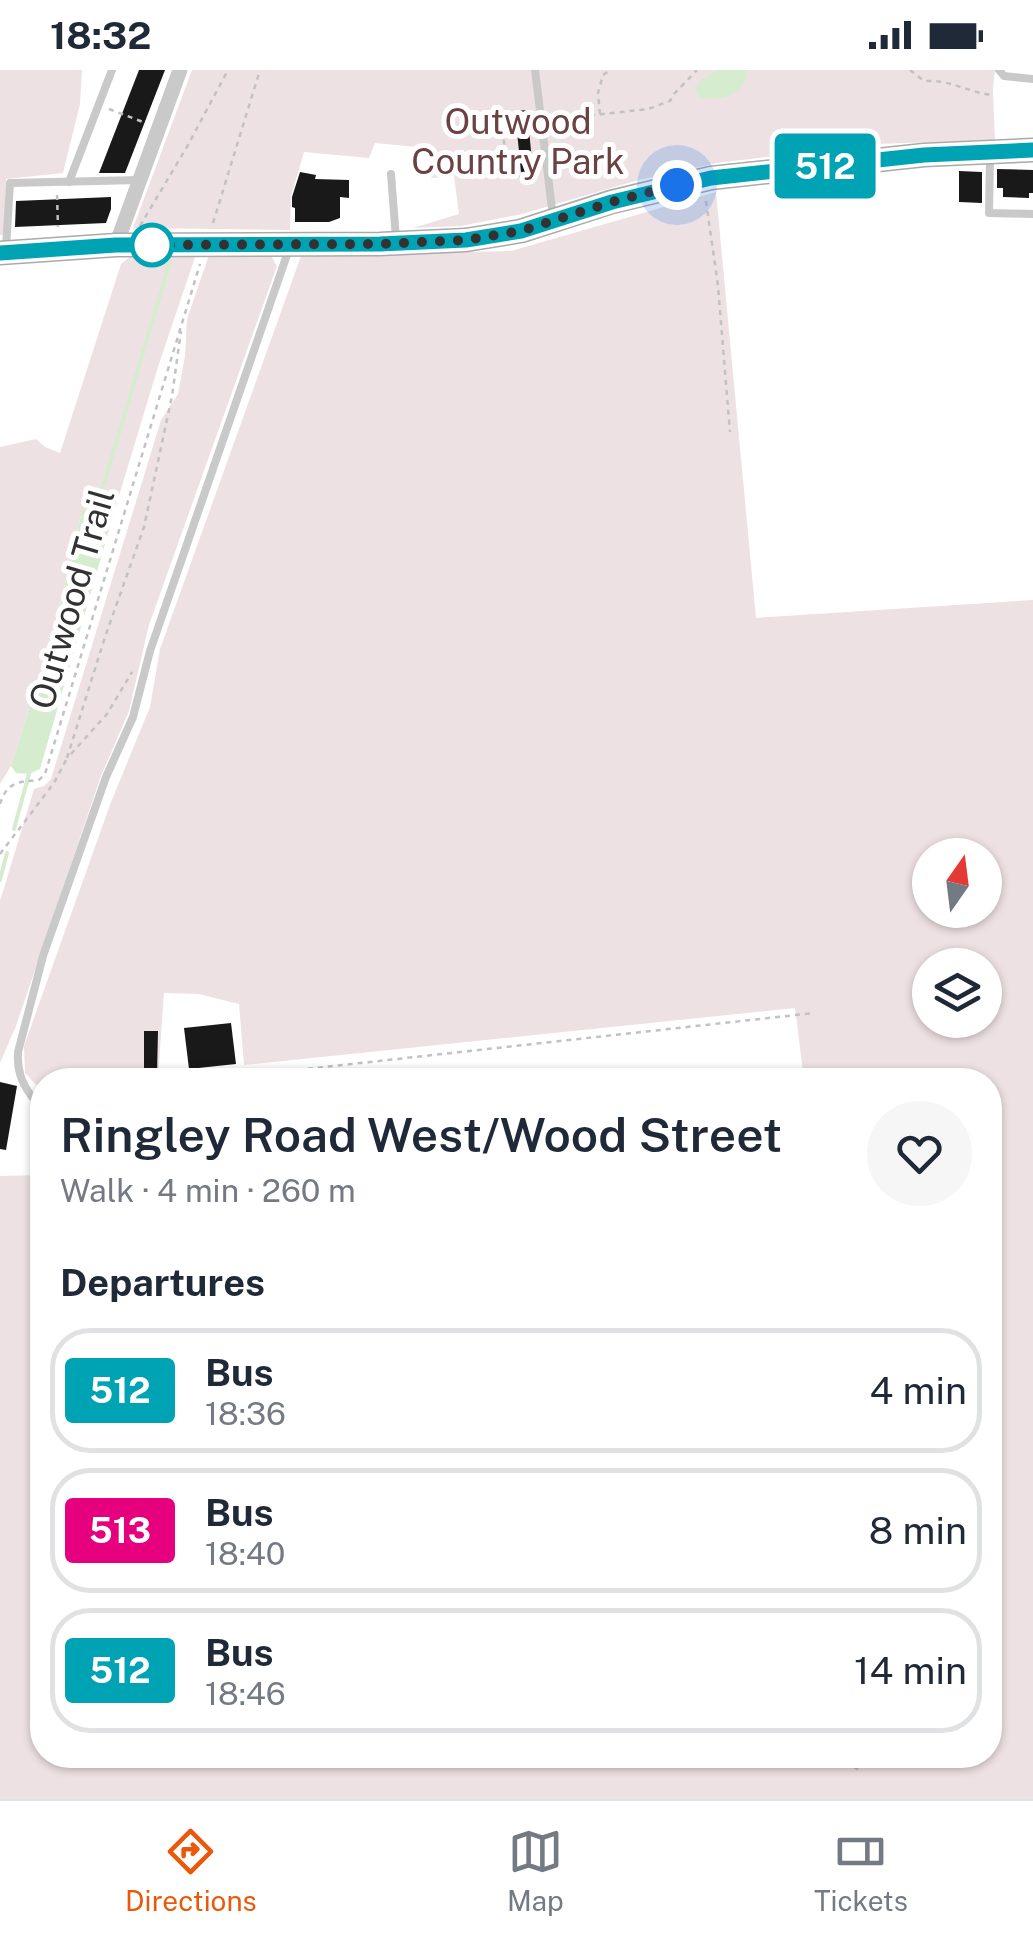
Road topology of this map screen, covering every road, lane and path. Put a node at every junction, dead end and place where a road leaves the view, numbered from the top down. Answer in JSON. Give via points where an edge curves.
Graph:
{"nodes":[{"id":1,"x":112,"y":70,"type":"edge"},
{"id":2,"x":180,"y":70,"type":"edge"},
{"id":3,"x":228,"y":70,"type":"edge"},
{"id":4,"x":535,"y":70,"type":"edge"},
{"id":5,"x":610,"y":70,"type":"edge"},
{"id":6,"x":697,"y":70,"type":"edge"},
{"id":7,"x":910,"y":70,"type":"edge"},
{"id":8,"x":999,"y":70,"type":"edge"},
{"id":9,"x":1033,"y":78,"type":"edge"},
{"id":10,"x":991,"y":95,"type":"dead end"},
{"id":11,"x":98,"y":105,"type":"junction"},
{"id":12,"x":498,"y":110,"type":"dead end"},
{"id":13,"x":600,"y":114,"type":"junction"},
{"id":14,"x":543,"y":120,"type":"junction"},
{"id":15,"x":158,"y":128,"type":"junction"},
{"id":16,"x":1033,"y":150,"type":"edge"},
{"id":17,"x":990,"y":151,"type":"junction"},
{"id":18,"x":392,"y":174,"type":"dead end"},
{"id":19,"x":549,"y":175,"type":"junction"},
{"id":20,"x":140,"y":180,"type":"junction"},
{"id":21,"x":703,"y":180,"type":"junction"},
{"id":22,"x":57,"y":182,"type":"junction"},
{"id":23,"x":68,"y":182,"type":"junction"},
{"id":24,"x":1033,"y":214,"type":"edge"},
{"id":25,"x":553,"y":221,"type":"junction"},
{"id":26,"x":396,"y":243,"type":"junction"},
{"id":27,"x":123,"y":245,"type":"junction"},
{"id":28,"x":291,"y":245,"type":"junction"},
{"id":29,"x":58,"y":249,"type":"junction"},
{"id":30,"x":3,"y":253,"type":"edge"},
{"id":31,"x":183,"y":320,"type":"dead end"},
{"id":32,"x":164,"y":381,"type":"dead end"},
{"id":33,"x":730,"y":432,"type":"dead end"},
{"id":34,"x":146,"y":665,"type":"junction"},
{"id":35,"x":67,"y":758,"type":"junction"},
{"id":36,"x":0,"y":804,"type":"edge"},
{"id":37,"x":0,"y":854,"type":"edge"},
{"id":38,"x":814,"y":1014,"type":"dead end"},
{"id":39,"x":346,"y":1068,"type":"edge"},
{"id":40,"x":30,"y":1093,"type":"edge"},
{"id":41,"x":856,"y":1768,"type":"edge"},
{"id":42,"x":861,"y":1772,"type":"dead end"}],
"edges":[{"from":1,"to":11,"type":"lane"},
{"from":2,"to":15,"type":"street"},
{"from":3,"to":27,"type":"path"},
{"from":4,"to":14,"type":"lane"},
{"from":5,"to":13,"type":"path","via":[[598,94]]},
{"from":6,"to":13,"type":"path","via":[[670,102]]},
{"from":7,"to":10,"type":"path","via":[[924,82],[946,80]]},
{"from":8,"to":9,"type":"lane"},
{"from":11,"to":15,"type":"path"},
{"from":11,"to":23,"type":"lane"},
{"from":12,"to":19,"type":"path","via":[[508,168],[524,178]]},
{"from":13,"to":14,"type":"path"},
{"from":14,"to":19,"type":"lane"},
{"from":15,"to":20,"type":"street"},
{"from":16,"to":17,"type":"main road"},
{"from":17,"to":21,"type":"main road"},
{"from":17,"to":24,"type":"lane","via":[[989,213]]},
{"from":18,"to":26,"type":"lane"},
{"from":19,"to":25,"type":"lane"},
{"from":20,"to":23,"type":"lane"},
{"from":20,"to":27,"type":"street"},
{"from":21,"to":25,"type":"main road"},
{"from":21,"to":33,"type":"path"},
{"from":22,"to":23,"type":"lane"},
{"from":22,"to":29,"type":"path"},
{"from":22,"to":30,"type":"lane","via":[[10,183]]},
{"from":25,"to":26,"type":"main road","via":[[466,240]]},
{"from":26,"to":28,"type":"main road"},
{"from":27,"to":28,"type":"main road"},
{"from":27,"to":29,"type":"main road"},
{"from":28,"to":34,"type":"lane"},
{"from":29,"to":30,"type":"main road"},
{"from":31,"to":35,"type":"path","via":[[144,527]]},
{"from":32,"to":36,"type":"path","name":"Outwood Trail","via":[[45,774],[38,781],[20,780]]},
{"from":34,"to":35,"type":"path","via":[[131,672],[107,714]]},
{"from":34,"to":40,"type":"lane","via":[[134,717],[106,777],[44,956],[18,1052],[20,1078]]},
{"from":35,"to":37,"type":"path"},
{"from":38,"to":39,"type":"path"},
{"from":41,"to":42,"type":"path"}]}
